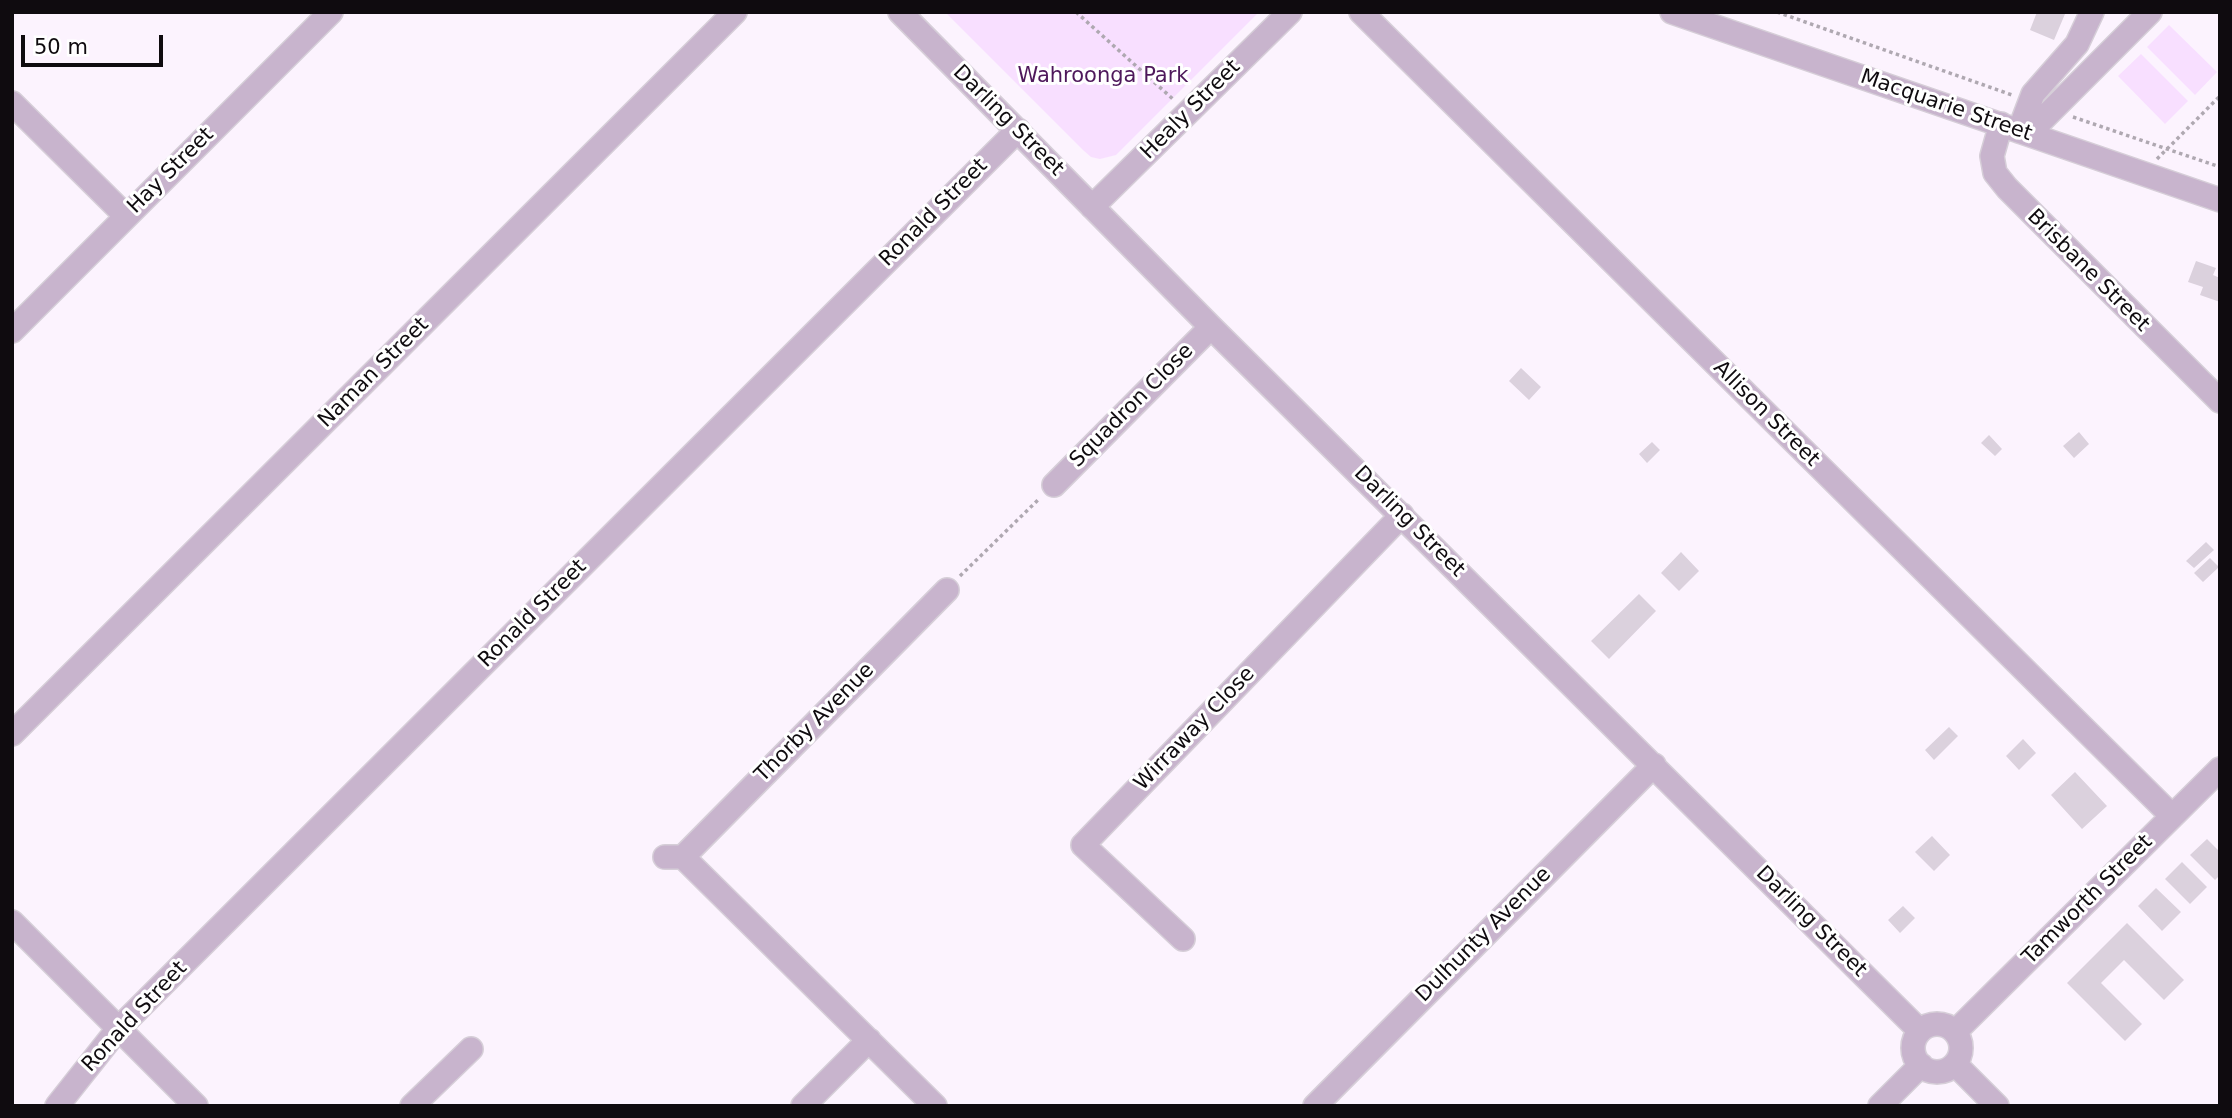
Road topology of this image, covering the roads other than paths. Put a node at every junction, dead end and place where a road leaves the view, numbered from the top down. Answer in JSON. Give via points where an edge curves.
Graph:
{"nodes":[{"id":1,"x":330,"y":12,"type":"edge"},
{"id":2,"x":735,"y":12,"type":"edge"},
{"id":3,"x":900,"y":12,"type":"edge"},
{"id":4,"x":1290,"y":12,"type":"edge"},
{"id":5,"x":1360,"y":12,"type":"edge"},
{"id":6,"x":1672,"y":12,"type":"edge"},
{"id":7,"x":2092,"y":12,"type":"edge"},
{"id":8,"x":2150,"y":12,"type":"edge"},
{"id":9,"x":12,"y":103,"type":"edge"},
{"id":10,"x":1018,"y":130,"type":"junction"},
{"id":11,"x":2016,"y":130,"type":"junction"},
{"id":12,"x":2220,"y":200,"type":"edge"},
{"id":13,"x":1092,"y":207,"type":"junction"},
{"id":14,"x":125,"y":215,"type":"junction"},
{"id":15,"x":1211,"y":327,"type":"junction"},
{"id":16,"x":12,"y":331,"type":"edge"},
{"id":17,"x":2220,"y":401,"type":"edge"},
{"id":18,"x":1054,"y":485,"type":"road end"},
{"id":19,"x":1402,"y":515,"type":"junction"},
{"id":20,"x":947,"y":590,"type":"road end"},
{"id":21,"x":12,"y":734,"type":"edge"},
{"id":22,"x":1654,"y":765,"type":"junction"},
{"id":23,"x":2220,"y":769,"type":"edge"},
{"id":24,"x":2172,"y":816,"type":"junction"},
{"id":25,"x":12,"y":922,"type":"edge"},
{"id":26,"x":1183,"y":939,"type":"dead end"},
{"id":27,"x":118,"y":1029,"type":"junction"},
{"id":28,"x":1920,"y":1031,"type":"junction"},
{"id":29,"x":1956,"y":1031,"type":"junction"},
{"id":30,"x":869,"y":1041,"type":"junction"},
{"id":31,"x":471,"y":1049,"type":"dead end"},
{"id":32,"x":1921,"y":1065,"type":"junction"},
{"id":33,"x":1955,"y":1065,"type":"junction"},
{"id":34,"x":57,"y":1106,"type":"edge"},
{"id":35,"x":196,"y":1106,"type":"edge"},
{"id":36,"x":412,"y":1106,"type":"edge"},
{"id":37,"x":803,"y":1106,"type":"edge"},
{"id":38,"x":935,"y":1106,"type":"edge"},
{"id":39,"x":1315,"y":1106,"type":"edge"},
{"id":40,"x":1881,"y":1106,"type":"edge"},
{"id":41,"x":1997,"y":1106,"type":"edge"}],
"edges":[{"from":1,"to":14,"type":"street","name":"Hay Street"},
{"from":2,"to":21,"type":"street","name":"Naman Street"},
{"from":3,"to":10,"type":"street","name":"Darling Street"},
{"from":4,"to":13,"type":"street","name":"Healy Street"},
{"from":5,"to":24,"type":"street","name":"Allison Street"},
{"from":6,"to":11,"type":"street","name":"Macquarie Street"},
{"from":7,"to":11,"type":"street","via":[[2077,44],[2033,94]]},
{"from":8,"to":11,"type":"street","via":[[2052,109]]},
{"from":9,"to":14,"type":"street"},
{"from":10,"to":13,"type":"street","name":"Darling Street"},
{"from":10,"to":27,"type":"street","name":"Ronald Street"},
{"from":11,"to":12,"type":"street","name":"Macquarie Street"},
{"from":11,"to":17,"type":"street","name":"Brisbane Street","via":[[1992,156],[1995,173]]},
{"from":13,"to":15,"type":"street","name":"Darling Street"},
{"from":14,"to":16,"type":"street","name":"Hay Street"},
{"from":15,"to":18,"type":"street","name":"Squadron Close"},
{"from":15,"to":19,"type":"street","name":"Darling Street"},
{"from":19,"to":22,"type":"street","name":"Darling Street"},
{"from":19,"to":26,"type":"street","name":"Wirraway Close","via":[[1083,845]]},
{"from":20,"to":30,"type":"street","name":"Thorby Avenue","via":[[674,857]]},
{"from":22,"to":28,"type":"street","name":"Darling Street"},
{"from":22,"to":39,"type":"street","name":"Dulhunty Avenue"},
{"from":23,"to":24,"type":"street","name":"Tamworth Street"},
{"from":24,"to":29,"type":"street","name":"Tamworth Street"},
{"from":25,"to":27,"type":"street"},
{"from":27,"to":34,"type":"street","name":"Ronald Street"},
{"from":27,"to":35,"type":"street"},
{"from":28,"to":29,"type":"street","via":[[1934,1023]]},
{"from":28,"to":32,"type":"street","via":[[1913,1052]]},
{"from":29,"to":33,"type":"street","via":[[1962,1044]]},
{"from":30,"to":37,"type":"street"},
{"from":30,"to":38,"type":"street","name":"Thorby Avenue"},
{"from":31,"to":36,"type":"street"},
{"from":32,"to":33,"type":"street","via":[[1934,1072]]},
{"from":32,"to":40,"type":"street"},
{"from":33,"to":41,"type":"street"}]}
